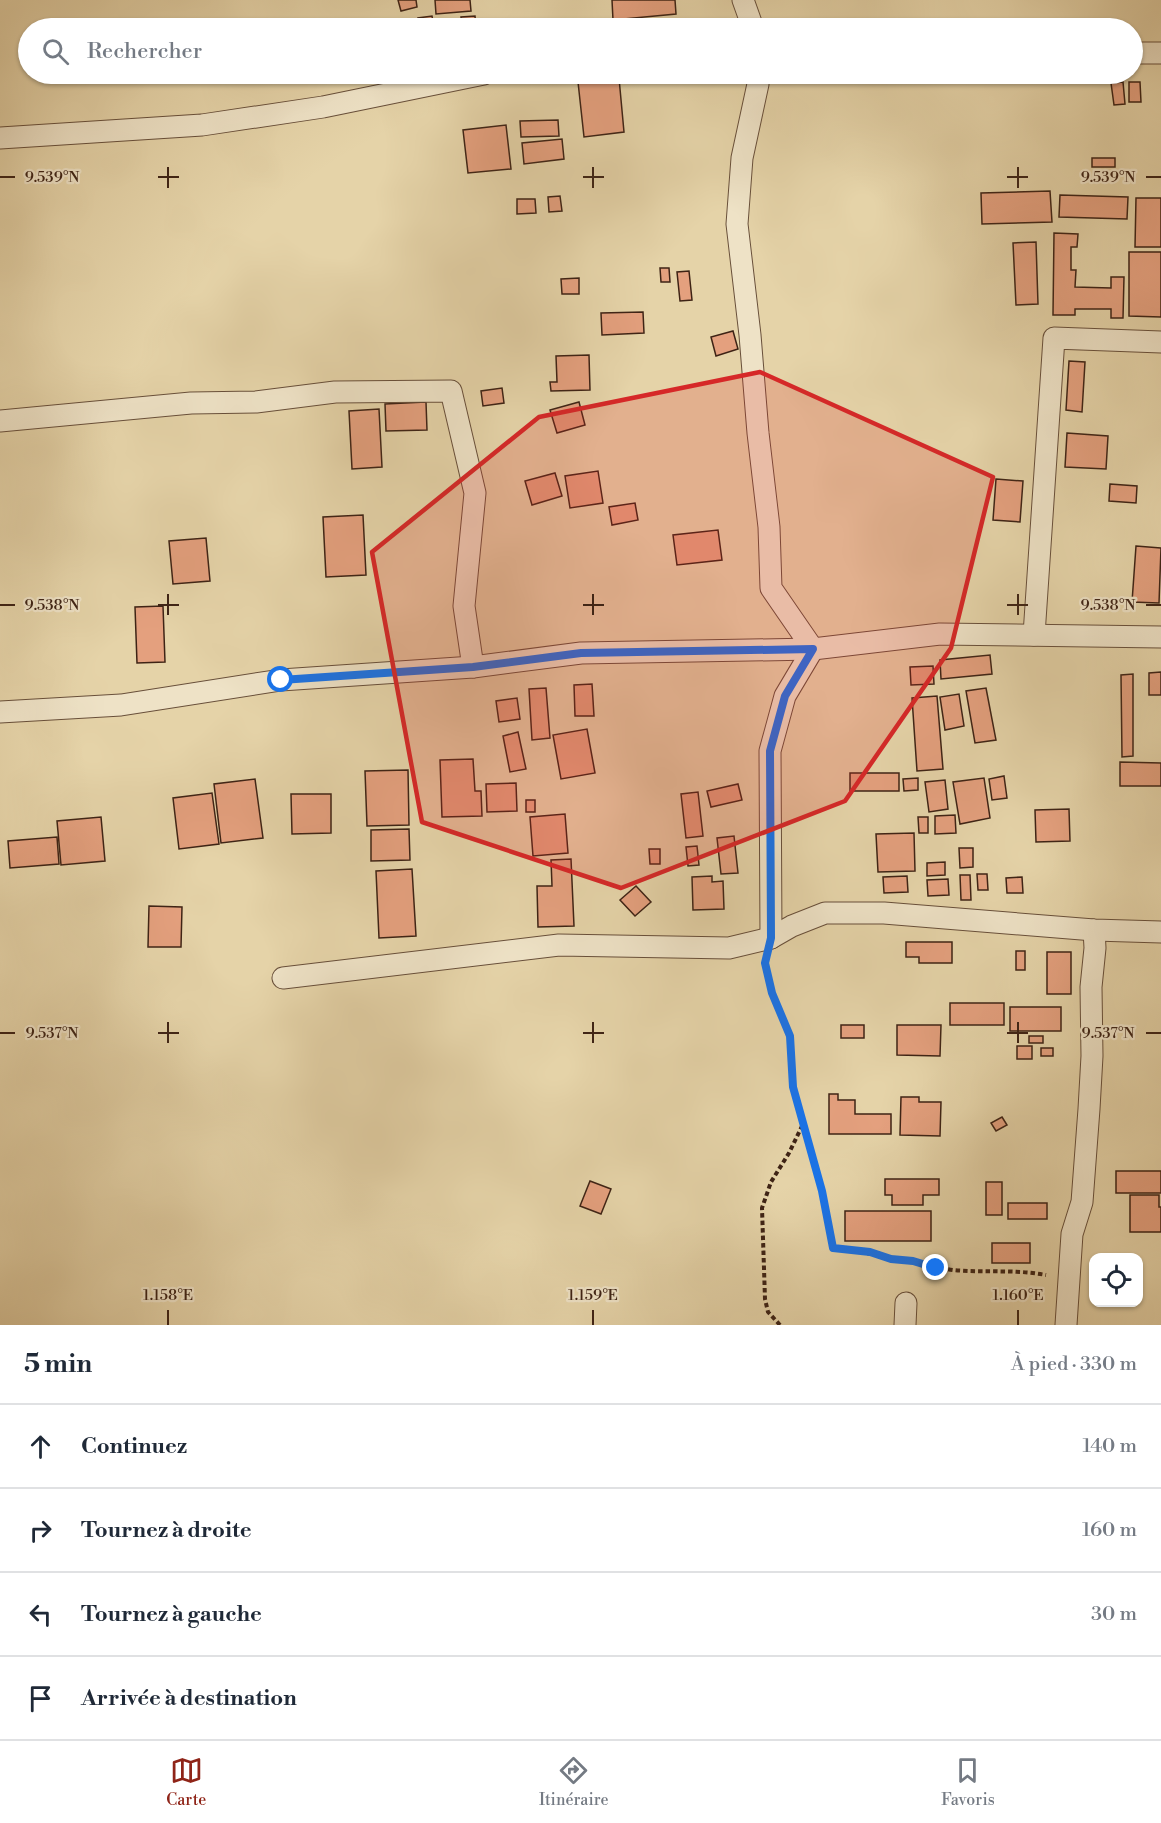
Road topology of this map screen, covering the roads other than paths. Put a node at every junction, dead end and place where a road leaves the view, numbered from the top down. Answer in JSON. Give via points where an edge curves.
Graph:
{"nodes":[{"id":1,"x":743,"y":0,"type":"edge"},
{"id":2,"x":749,"y":18,"type":"edge"},
{"id":3,"x":1143,"y":53,"type":"edge"},
{"id":4,"x":1161,"y":53,"type":"edge"},
{"id":5,"x":435,"y":84,"type":"edge"},
{"id":6,"x":758,"y":84,"type":"edge"},
{"id":7,"x":0,"y":138,"type":"edge"},
{"id":8,"x":1161,"y":342,"type":"edge"},
{"id":9,"x":0,"y":421,"type":"edge"},
{"id":10,"x":1034,"y":635,"type":"junction"},
{"id":11,"x":1161,"y":637,"type":"edge"},
{"id":12,"x":813,"y":649,"type":"junction"},
{"id":13,"x":473,"y":667,"type":"junction"},
{"id":14,"x":0,"y":712,"type":"edge"},
{"id":15,"x":1094,"y":930,"type":"junction"},
{"id":16,"x":1161,"y":932,"type":"edge"},
{"id":17,"x":771,"y":938,"type":"junction"},
{"id":18,"x":283,"y":978,"type":"dead end"},
{"id":19,"x":906,"y":1303,"type":"dead end"},
{"id":20,"x":905,"y":1325,"type":"edge"},
{"id":21,"x":1066,"y":1325,"type":"edge"}],
"edges":[{"from":1,"to":2,"type":"street"},
{"from":3,"to":4,"type":"street"},
{"from":5,"to":7,"type":"street","via":[[322,107],[202,125]]},
{"from":6,"to":12,"type":"street","via":[[742,158],[737,224],[769,527],[771,588]]},
{"from":8,"to":10,"type":"street","via":[[1054,338]]},
{"from":9,"to":13,"type":"street","via":[[256,402],[335,392],[451,391],[475,493],[464,606]]},
{"from":10,"to":11,"type":"street"},
{"from":10,"to":12,"type":"street","via":[[940,634]]},
{"from":12,"to":13,"type":"street","via":[[581,653]]},
{"from":12,"to":17,"type":"street","via":[[785,696],[770,751]]},
{"from":13,"to":14,"type":"street","via":[[281,680],[121,705]]},
{"from":15,"to":16,"type":"street"},
{"from":15,"to":17,"type":"street","via":[[884,913],[825,913]]},
{"from":15,"to":21,"type":"street","via":[[1092,1056],[1082,1202],[1072,1234]]},
{"from":17,"to":18,"type":"street","via":[[729,948],[559,945]]},
{"from":19,"to":20,"type":"street"}]}
